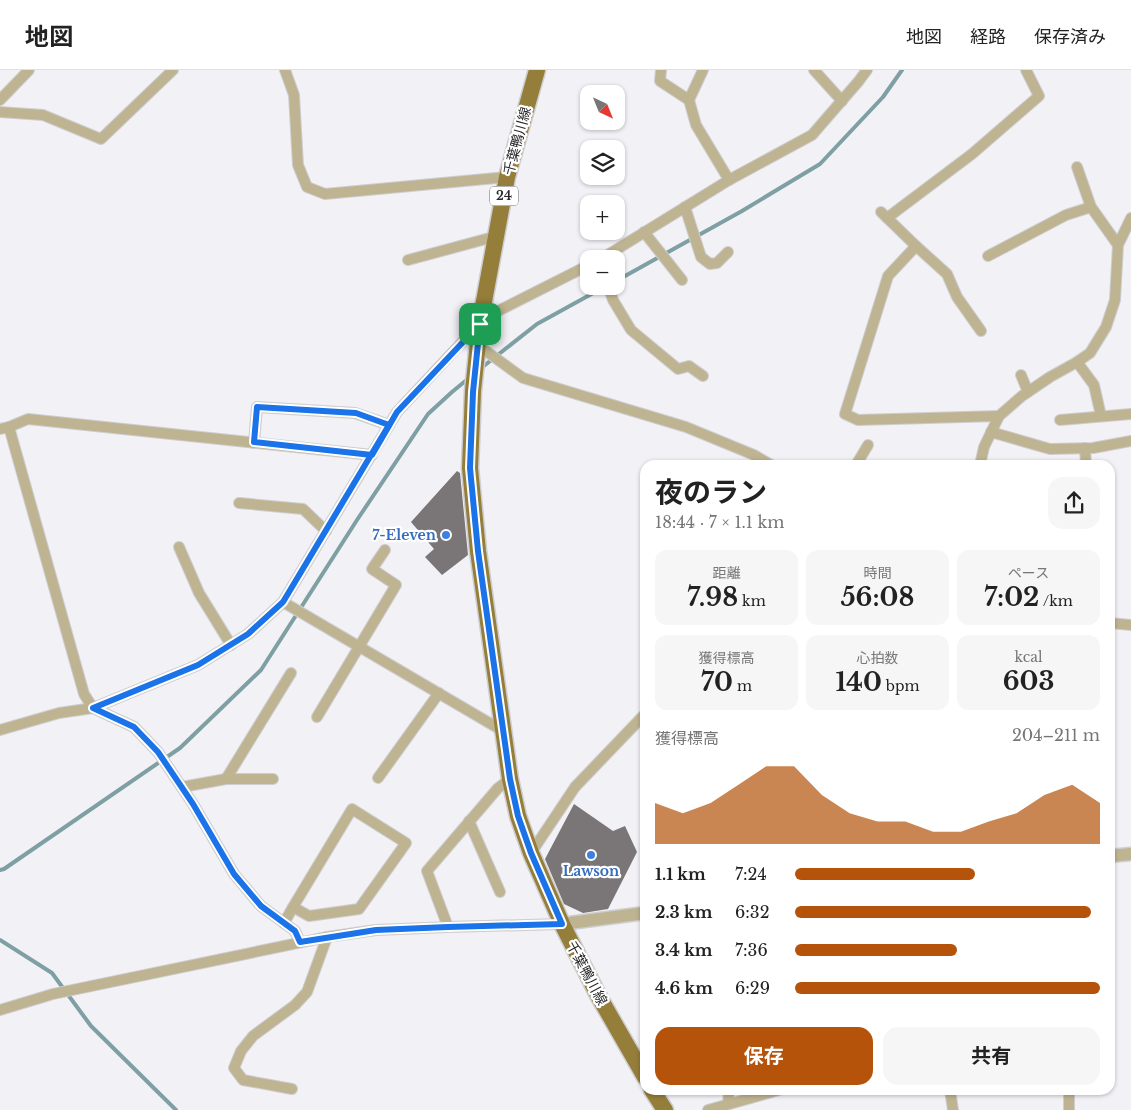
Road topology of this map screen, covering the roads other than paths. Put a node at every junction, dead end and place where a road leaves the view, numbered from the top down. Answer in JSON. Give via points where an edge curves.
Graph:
{"nodes":[{"id":1,"x":29,"y":70,"type":"edge"},
{"id":2,"x":173,"y":70,"type":"edge"},
{"id":3,"x":285,"y":70,"type":"edge"},
{"id":4,"x":537,"y":70,"type":"edge"},
{"id":5,"x":661,"y":70,"type":"edge"},
{"id":6,"x":703,"y":70,"type":"edge"},
{"id":7,"x":814,"y":70,"type":"edge"},
{"id":8,"x":867,"y":70,"type":"edge"},
{"id":9,"x":1026,"y":70,"type":"edge"},
{"id":10,"x":0,"y":100,"type":"edge"},
{"id":11,"x":689,"y":100,"type":"junction"},
{"id":12,"x":842,"y":102,"type":"junction"},
{"id":13,"x":0,"y":112,"type":"edge"},
{"id":14,"x":1077,"y":167,"type":"dead end"},
{"id":15,"x":507,"y":177,"type":"junction"},
{"id":16,"x":729,"y":180,"type":"junction"},
{"id":17,"x":685,"y":207,"type":"junction"},
{"id":18,"x":1091,"y":207,"type":"junction"},
{"id":19,"x":1131,"y":218,"type":"edge"},
{"id":20,"x":644,"y":232,"type":"junction"},
{"id":21,"x":497,"y":236,"type":"junction"},
{"id":22,"x":1118,"y":245,"type":"junction"},
{"id":23,"x":916,"y":246,"type":"junction"},
{"id":24,"x":615,"y":250,"type":"edge"},
{"id":25,"x":728,"y":252,"type":"dead end"},
{"id":26,"x":988,"y":256,"type":"dead end"},
{"id":27,"x":408,"y":260,"type":"dead end"},
{"id":28,"x":580,"y":270,"type":"edge"},
{"id":29,"x":682,"y":280,"type":"dead end"},
{"id":30,"x":611,"y":295,"type":"edge"},
{"id":31,"x":480,"y":324,"type":"junction"},
{"id":32,"x":981,"y":331,"type":"dead end"},
{"id":33,"x":478,"y":346,"type":"junction"},
{"id":34,"x":1076,"y":362,"type":"junction"},
{"id":35,"x":1021,"y":375,"type":"dead end"},
{"id":36,"x":703,"y":376,"type":"dead end"},
{"id":37,"x":1028,"y":392,"type":"junction"},
{"id":38,"x":1131,"y":414,"type":"edge"},
{"id":39,"x":999,"y":416,"type":"junction"},
{"id":40,"x":1101,"y":416,"type":"junction"},
{"id":41,"x":1060,"y":420,"type":"dead end"},
{"id":42,"x":389,"y":425,"type":"junction"},
{"id":43,"x":4,"y":428,"type":"edge"},
{"id":44,"x":991,"y":432,"type":"junction"},
{"id":45,"x":1131,"y":441,"type":"edge"},
{"id":46,"x":254,"y":442,"type":"junction"},
{"id":47,"x":868,"y":445,"type":"dead end"},
{"id":48,"x":1085,"y":448,"type":"junction"},
{"id":49,"x":372,"y":455,"type":"junction"},
{"id":50,"x":762,"y":460,"type":"edge"},
{"id":51,"x":859,"y":460,"type":"edge"},
{"id":52,"x":981,"y":460,"type":"edge"},
{"id":53,"x":1086,"y":460,"type":"edge"},
{"id":54,"x":239,"y":503,"type":"dead end"},
{"id":55,"x":326,"y":531,"type":"junction"},
{"id":56,"x":179,"y":547,"type":"dead end"},
{"id":57,"x":385,"y":550,"type":"dead end"},
{"id":58,"x":283,"y":602,"type":"junction"},
{"id":59,"x":1115,"y":623,"type":"edge"},
{"id":60,"x":1131,"y":625,"type":"edge"},
{"id":61,"x":231,"y":645,"type":"junction"},
{"id":62,"x":360,"y":647,"type":"junction"},
{"id":63,"x":291,"y":673,"type":"dead end"},
{"id":64,"x":439,"y":694,"type":"junction"},
{"id":65,"x":93,"y":708,"type":"junction"},
{"id":66,"x":317,"y":717,"type":"dead end"},
{"id":67,"x":640,"y":719,"type":"edge"},
{"id":68,"x":0,"y":730,"type":"edge"},
{"id":69,"x":503,"y":731,"type":"junction"},
{"id":70,"x":378,"y":778,"type":"dead end"},
{"id":71,"x":226,"y":779,"type":"junction"},
{"id":72,"x":273,"y":779,"type":"dead end"},
{"id":73,"x":510,"y":779,"type":"junction"},
{"id":74,"x":182,"y":787,"type":"junction"},
{"id":75,"x":469,"y":821,"type":"junction"},
{"id":76,"x":531,"y":853,"type":"junction"},
{"id":77,"x":1131,"y":854,"type":"edge"},
{"id":78,"x":1115,"y":856,"type":"edge"},
{"id":79,"x":500,"y":892,"type":"dead end"},
{"id":80,"x":293,"y":908,"type":"junction"},
{"id":81,"x":640,"y":914,"type":"edge"},
{"id":82,"x":284,"y":923,"type":"junction"},
{"id":83,"x":562,"y":924,"type":"junction"},
{"id":84,"x":448,"y":927,"type":"junction"},
{"id":85,"x":327,"y":937,"type":"junction"},
{"id":86,"x":300,"y":942,"type":"junction"},
{"id":87,"x":0,"y":1010,"type":"edge"},
{"id":88,"x":640,"y":1068,"type":"edge"},
{"id":89,"x":292,"y":1089,"type":"dead end"},
{"id":90,"x":655,"y":1095,"type":"edge"},
{"id":91,"x":729,"y":1095,"type":"edge"},
{"id":92,"x":761,"y":1095,"type":"edge"},
{"id":93,"x":951,"y":1095,"type":"edge"},
{"id":94,"x":1070,"y":1095,"type":"edge"},
{"id":95,"x":728,"y":1104,"type":"junction"},
{"id":96,"x":665,"y":1110,"type":"edge"},
{"id":97,"x":708,"y":1110,"type":"edge"},
{"id":98,"x":953,"y":1110,"type":"edge"},
{"id":99,"x":1069,"y":1110,"type":"edge"}],
"edges":[{"from":1,"to":10,"type":"street"},
{"from":2,"to":13,"type":"street","via":[[101,139],[44,115]]},
{"from":3,"to":15,"type":"street","via":[[294,95],[298,165],[307,187],[325,194]]},
{"from":4,"to":15,"type":"main road","name":"千葉鴨川線","number":"24"},
{"from":5,"to":11,"type":"street","via":[[660,81]]},
{"from":6,"to":11,"type":"street"},
{"from":7,"to":12,"type":"street"},
{"from":8,"to":12,"type":"street"},
{"from":9,"to":23,"type":"street","via":[[1039,96],[972,154],[884,215]]},
{"from":11,"to":16,"type":"street","via":[[696,125]]},
{"from":12,"to":16,"type":"street","via":[[812,135]]},
{"from":14,"to":18,"type":"street"},
{"from":15,"to":21,"type":"main road","name":"千葉鴨川線","number":"24"},
{"from":16,"to":17,"type":"street"},
{"from":17,"to":20,"type":"street"},
{"from":17,"to":25,"type":"street","via":[[701,257],[710,264],[717,263]]},
{"from":18,"to":22,"type":"street"},
{"from":18,"to":26,"type":"street","via":[[1066,215]]},
{"from":19,"to":22,"type":"street"},
{"from":20,"to":24,"type":"street"},
{"from":20,"to":29,"type":"street"},
{"from":21,"to":27,"type":"street"},
{"from":21,"to":31,"type":"main road","name":"千葉鴨川線","number":"24"},
{"from":22,"to":34,"type":"street","via":[[1115,300],[1106,327],[1090,353]]},
{"from":23,"to":32,"type":"street","via":[[947,274],[957,297]]},
{"from":23,"to":39,"type":"street","via":[[888,276],[845,414],[858,420]]},
{"from":28,"to":31,"type":"street","via":[[496,312]]},
{"from":30,"to":36,"type":"street","via":[[631,330],[678,369],[689,366]]},
{"from":31,"to":33,"type":"main road","name":"千葉鴨川線","number":"24"},
{"from":31,"to":42,"type":"street","via":[[397,412]]},
{"from":33,"to":50,"type":"street","via":[[523,378],[686,427]]},
{"from":33,"to":69,"type":"main road","name":"千葉鴨川線","number":"24","via":[[470,468]]},
{"from":34,"to":37,"type":"street"},
{"from":34,"to":40,"type":"street","via":[[1094,385]]},
{"from":35,"to":37,"type":"street"},
{"from":37,"to":39,"type":"street"},
{"from":38,"to":40,"type":"street"},
{"from":39,"to":44,"type":"street"},
{"from":40,"to":41,"type":"street"},
{"from":42,"to":46,"type":"street","via":[[356,413],[257,407]]},
{"from":42,"to":49,"type":"street"},
{"from":43,"to":46,"type":"street","via":[[28,420]]},
{"from":43,"to":65,"type":"street","via":[[84,694]]},
{"from":44,"to":48,"type":"street","via":[[1050,449]]},
{"from":44,"to":52,"type":"street"},
{"from":45,"to":48,"type":"street"},
{"from":46,"to":49,"type":"street"},
{"from":47,"to":51,"type":"street"},
{"from":48,"to":53,"type":"street"},
{"from":49,"to":55,"type":"street"},
{"from":54,"to":55,"type":"street","via":[[303,509]]},
{"from":55,"to":58,"type":"street"},
{"from":56,"to":61,"type":"street","via":[[199,593]]},
{"from":57,"to":62,"type":"street","via":[[372,569],[396,585]]},
{"from":58,"to":61,"type":"street"},
{"from":58,"to":62,"type":"street"},
{"from":59,"to":60,"type":"street"},
{"from":61,"to":65,"type":"street","via":[[198,665]]},
{"from":62,"to":64,"type":"street"},
{"from":62,"to":66,"type":"street"},
{"from":63,"to":71,"type":"street"},
{"from":64,"to":69,"type":"street"},
{"from":64,"to":70,"type":"street"},
{"from":65,"to":68,"type":"street","via":[[59,712]]},
{"from":65,"to":74,"type":"street","via":[[134,727],[158,752]]},
{"from":67,"to":76,"type":"street","via":[[575,787]]},
{"from":69,"to":73,"type":"main road","name":"千葉鴨川線","number":"24"},
{"from":71,"to":72,"type":"street"},
{"from":71,"to":74,"type":"street"},
{"from":73,"to":75,"type":"street"},
{"from":73,"to":76,"type":"main road","name":"千葉鴨川線","number":"24"},
{"from":74,"to":82,"type":"street","via":[[234,874],[261,906]]},
{"from":75,"to":79,"type":"street"},
{"from":75,"to":84,"type":"street","via":[[427,871]]},
{"from":76,"to":83,"type":"main road","name":"千葉鴨川線","number":"24"},
{"from":77,"to":78,"type":"street"},
{"from":80,"to":80,"type":"street","via":[[352,809],[406,843],[359,910],[309,916]]},
{"from":80,"to":82,"type":"street"},
{"from":81,"to":83,"type":"street"},
{"from":82,"to":86,"type":"street","via":[[295,931]]},
{"from":83,"to":84,"type":"street"},
{"from":83,"to":88,"type":"main road","name":"千葉鴨川線","number":"24"},
{"from":84,"to":85,"type":"street","via":[[376,930]]},
{"from":85,"to":86,"type":"street"},
{"from":85,"to":89,"type":"street","via":[[307,992],[253,1036],[241,1051],[234,1068],[243,1080]]},
{"from":86,"to":87,"type":"street","via":[[53,994]]},
{"from":90,"to":96,"type":"main road"},
{"from":91,"to":95,"type":"street"},
{"from":92,"to":95,"type":"street"},
{"from":93,"to":98,"type":"street"},
{"from":94,"to":99,"type":"street"},
{"from":95,"to":97,"type":"street"}]}
